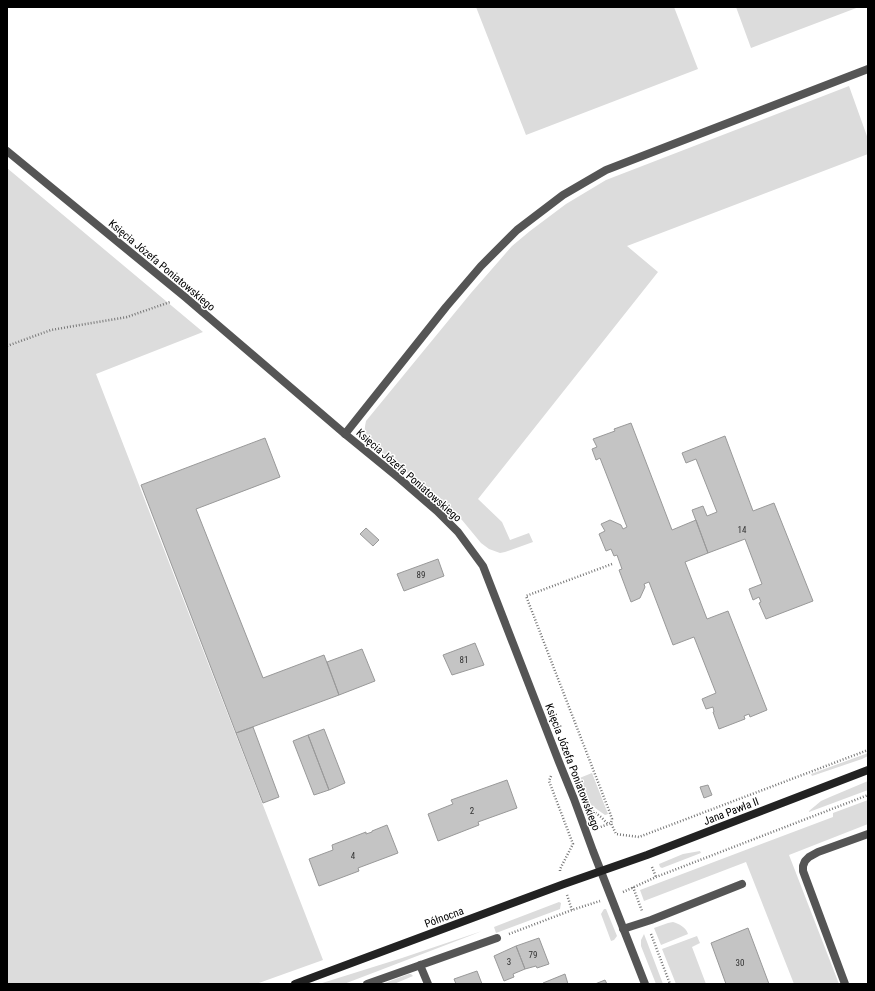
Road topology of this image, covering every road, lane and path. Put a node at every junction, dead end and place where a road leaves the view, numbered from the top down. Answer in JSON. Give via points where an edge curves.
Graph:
{"nodes":[{"id":1,"x":868,"y":69,"type":"edge"},
{"id":2,"x":7,"y":151,"type":"edge"},
{"id":3,"x":185,"y":297,"type":"junction"},
{"id":4,"x":7,"y":346,"type":"edge"},
{"id":5,"x":345,"y":434,"type":"junction"},
{"id":6,"x":612,"y":564,"type":"dead end"},
{"id":7,"x":868,"y":750,"type":"edge"},
{"id":8,"x":868,"y":770,"type":"edge"},
{"id":9,"x":549,"y":781,"type":"dead end"},
{"id":10,"x":868,"y":795,"type":"edge"},
{"id":11,"x":611,"y":823,"type":"junction"},
{"id":12,"x":596,"y":828,"type":"dead end"},
{"id":13,"x":868,"y":834,"type":"edge"},
{"id":14,"x":652,"y":866,"type":"dead end"},
{"id":15,"x":560,"y":869,"type":"dead end"},
{"id":16,"x":601,"y":872,"type":"junction"},
{"id":17,"x":656,"y":877,"type":"junction"},
{"id":18,"x":742,"y":884,"type":"dead end"},
{"id":19,"x":633,"y":888,"type":"junction"},
{"id":20,"x":611,"y":896,"type":"junction"},
{"id":21,"x":568,"y":898,"type":"dead end"},
{"id":22,"x":592,"y":904,"type":"dead end"},
{"id":23,"x":572,"y":910,"type":"junction"},
{"id":24,"x":646,"y":922,"type":"junction"},
{"id":25,"x":623,"y":929,"type":"junction"},
{"id":26,"x":497,"y":938,"type":"joint"},
{"id":27,"x":420,"y":965,"type":"junction"},
{"id":28,"x":295,"y":984,"type":"edge"},
{"id":29,"x":367,"y":984,"type":"edge"},
{"id":30,"x":428,"y":984,"type":"edge"},
{"id":31,"x":645,"y":984,"type":"edge"},
{"id":32,"x":670,"y":984,"type":"edge"},
{"id":33,"x":845,"y":984,"type":"edge"}],
"edges":[{"from":1,"to":5,"type":"street","via":[[606,170],[563,195],[517,230],[481,266]]},
{"from":2,"to":3,"type":"street","name":"Księcia Józefa Poniatowskiego"},
{"from":3,"to":4,"type":"path","via":[[127,317],[51,330]]},
{"from":3,"to":5,"type":"street","name":"Księcia Józefa Poniatowskiego"},
{"from":5,"to":16,"type":"street","name":"Księcia Józefa Poniatowskiego","via":[[437,511],[458,532],[483,566]]},
{"from":6,"to":11,"type":"path","via":[[526,596],[610,813]]},
{"from":7,"to":11,"type":"path","via":[[639,837],[616,834]]},
{"from":8,"to":16,"type":"main road","name":"Jana Pawła II"},
{"from":9,"to":15,"type":"path","via":[[572,844]]},
{"from":10,"to":17,"type":"path"},
{"from":11,"to":12,"type":"path"},
{"from":13,"to":33,"type":"street","via":[[809,856],[802,866]]},
{"from":14,"to":17,"type":"path"},
{"from":16,"to":20,"type":"street","name":"Księcia Józefa Poniatowskiego"},
{"from":16,"to":28,"type":"main road","name":"Północna"},
{"from":17,"to":19,"type":"path"},
{"from":18,"to":24,"type":"street"},
{"from":19,"to":20,"type":"path"},
{"from":19,"to":24,"type":"path"},
{"from":20,"to":25,"type":"street","name":"Księcia Józefa Poniatowskiego"},
{"from":21,"to":23,"type":"path"},
{"from":22,"to":23,"type":"path"},
{"from":23,"to":26,"type":"path"},
{"from":24,"to":25,"type":"street"},
{"from":24,"to":32,"type":"path"},
{"from":25,"to":31,"type":"street","name":"Księcia Józefa Poniatowskiego"},
{"from":26,"to":27,"type":"street"},
{"from":27,"to":29,"type":"street"},
{"from":27,"to":30,"type":"street"}]}
